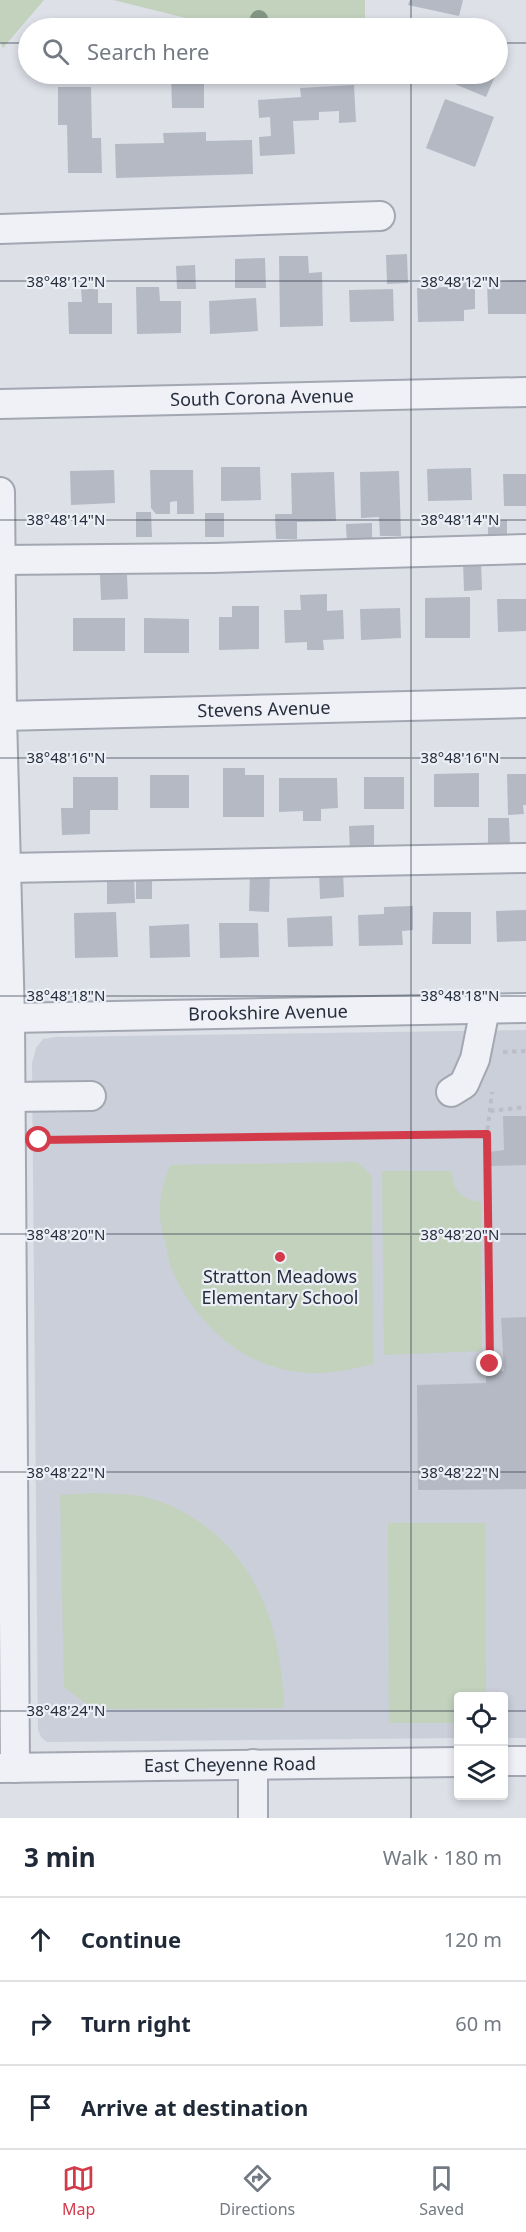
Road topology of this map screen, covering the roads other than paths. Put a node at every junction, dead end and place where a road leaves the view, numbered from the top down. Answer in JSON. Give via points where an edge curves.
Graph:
{"nodes":[{"id":1,"x":380,"y":216,"type":"dead end"},
{"id":2,"x":0,"y":229,"type":"edge"},
{"id":3,"x":526,"y":392,"type":"edge"},
{"id":4,"x":0,"y":393,"type":"edge"},
{"id":5,"x":0,"y":404,"type":"edge"},
{"id":6,"x":0,"y":410,"type":"edge"},
{"id":7,"x":0,"y":492,"type":"edge"},
{"id":8,"x":526,"y":549,"type":"edge"},
{"id":9,"x":1,"y":560,"type":"edge"},
{"id":10,"x":526,"y":704,"type":"edge"},
{"id":11,"x":2,"y":716,"type":"junction"},
{"id":12,"x":526,"y":858,"type":"edge"},
{"id":13,"x":6,"y":868,"type":"junction"},
{"id":14,"x":526,"y":1008,"type":"edge"},
{"id":15,"x":485,"y":1009,"type":"junction"},
{"id":16,"x":10,"y":1018,"type":"junction"},
{"id":17,"x":451,"y":1092,"type":"dead end"},
{"id":18,"x":91,"y":1096,"type":"dead end"},
{"id":19,"x":10,"y":1097,"type":"junction"},
{"id":20,"x":508,"y":1761,"type":"edge"},
{"id":21,"x":526,"y":1761,"type":"edge"},
{"id":22,"x":454,"y":1762,"type":"edge"},
{"id":23,"x":253,"y":1764,"type":"junction"},
{"id":24,"x":7,"y":1768,"type":"edge"},
{"id":25,"x":253,"y":1818,"type":"edge"}],
"edges":[{"from":1,"to":2,"type":"street"},
{"from":3,"to":5,"type":"street","name":"South Corona Avenue"},
{"from":4,"to":5,"type":"street"},
{"from":5,"to":6,"type":"street"},
{"from":7,"to":9,"type":"street"},
{"from":8,"to":9,"type":"street"},
{"from":9,"to":11,"type":"street"},
{"from":10,"to":11,"type":"street","name":"Stevens Avenue"},
{"from":11,"to":13,"type":"street"},
{"from":12,"to":13,"type":"street"},
{"from":13,"to":16,"type":"street"},
{"from":14,"to":15,"type":"street","name":"Brookshire Avenue"},
{"from":15,"to":16,"type":"street","name":"Brookshire Avenue"},
{"from":15,"to":17,"type":"street","via":[[475,1059],[464,1084]]},
{"from":16,"to":19,"type":"street"},
{"from":18,"to":19,"type":"street"},
{"from":19,"to":24,"type":"street"},
{"from":20,"to":21,"type":"street"},
{"from":22,"to":23,"type":"street","name":"East Cheyenne Road"},
{"from":23,"to":24,"type":"street","name":"East Cheyenne Road"},
{"from":23,"to":25,"type":"street"}]}
